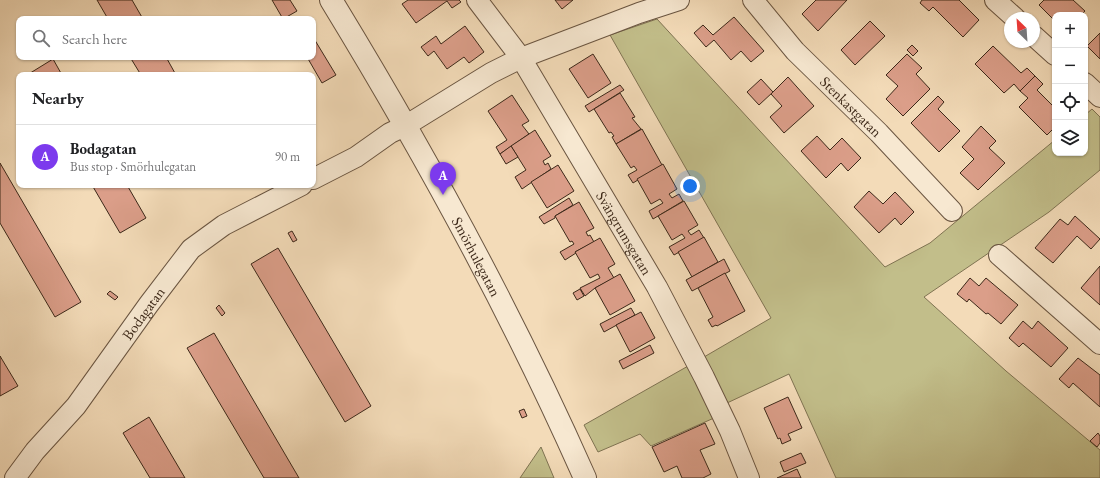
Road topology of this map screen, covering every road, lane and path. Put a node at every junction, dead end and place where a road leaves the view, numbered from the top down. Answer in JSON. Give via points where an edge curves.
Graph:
{"nodes":[{"id":1,"x":332,"y":0,"type":"edge"},
{"id":2,"x":477,"y":0,"type":"edge"},
{"id":3,"x":679,"y":0,"type":"edge"},
{"id":4,"x":753,"y":0,"type":"edge"},
{"id":5,"x":995,"y":0,"type":"edge"},
{"id":6,"x":1008,"y":12,"type":"edge"},
{"id":7,"x":1040,"y":41,"type":"edge"},
{"id":8,"x":1052,"y":52,"type":"edge"},
{"id":9,"x":521,"y":58,"type":"junction"},
{"id":10,"x":1086,"y":84,"type":"edge"},
{"id":11,"x":1100,"y":97,"type":"edge"},
{"id":12,"x":406,"y":126,"type":"junction"},
{"id":13,"x":316,"y":177,"type":"edge"},
{"id":14,"x":296,"y":188,"type":"edge"},
{"id":15,"x":952,"y":211,"type":"dead end"},
{"id":16,"x":999,"y":255,"type":"dead end"},
{"id":17,"x":1100,"y":344,"type":"edge"},
{"id":18,"x":15,"y":478,"type":"edge"},
{"id":19,"x":585,"y":478,"type":"edge"},
{"id":20,"x":749,"y":478,"type":"edge"}],
"edges":[{"from":1,"to":12,"type":"street","name":"Smörhulegatan"},
{"from":2,"to":9,"type":"street","name":"Svängrumsgatan"},
{"from":3,"to":9,"type":"street"},
{"from":4,"to":15,"type":"street","name":"Stenkastgatan","via":[[796,51],[879,132]]},
{"from":5,"to":6,"type":"street"},
{"from":7,"to":8,"type":"street"},
{"from":9,"to":12,"type":"street","via":[[491,73]]},
{"from":9,"to":20,"type":"street","name":"Svängrumsgatan","via":[[657,287],[704,377]]},
{"from":10,"to":11,"type":"street"},
{"from":12,"to":13,"type":"street","via":[[390,133],[356,157]]},
{"from":12,"to":19,"type":"street","name":"Smörhulegatan","via":[[540,379]]},
{"from":14,"to":18,"type":"street","name":"Bodagatan","via":[[224,225],[191,249],[76,406],[35,451]]},
{"from":16,"to":17,"type":"street"}]}
